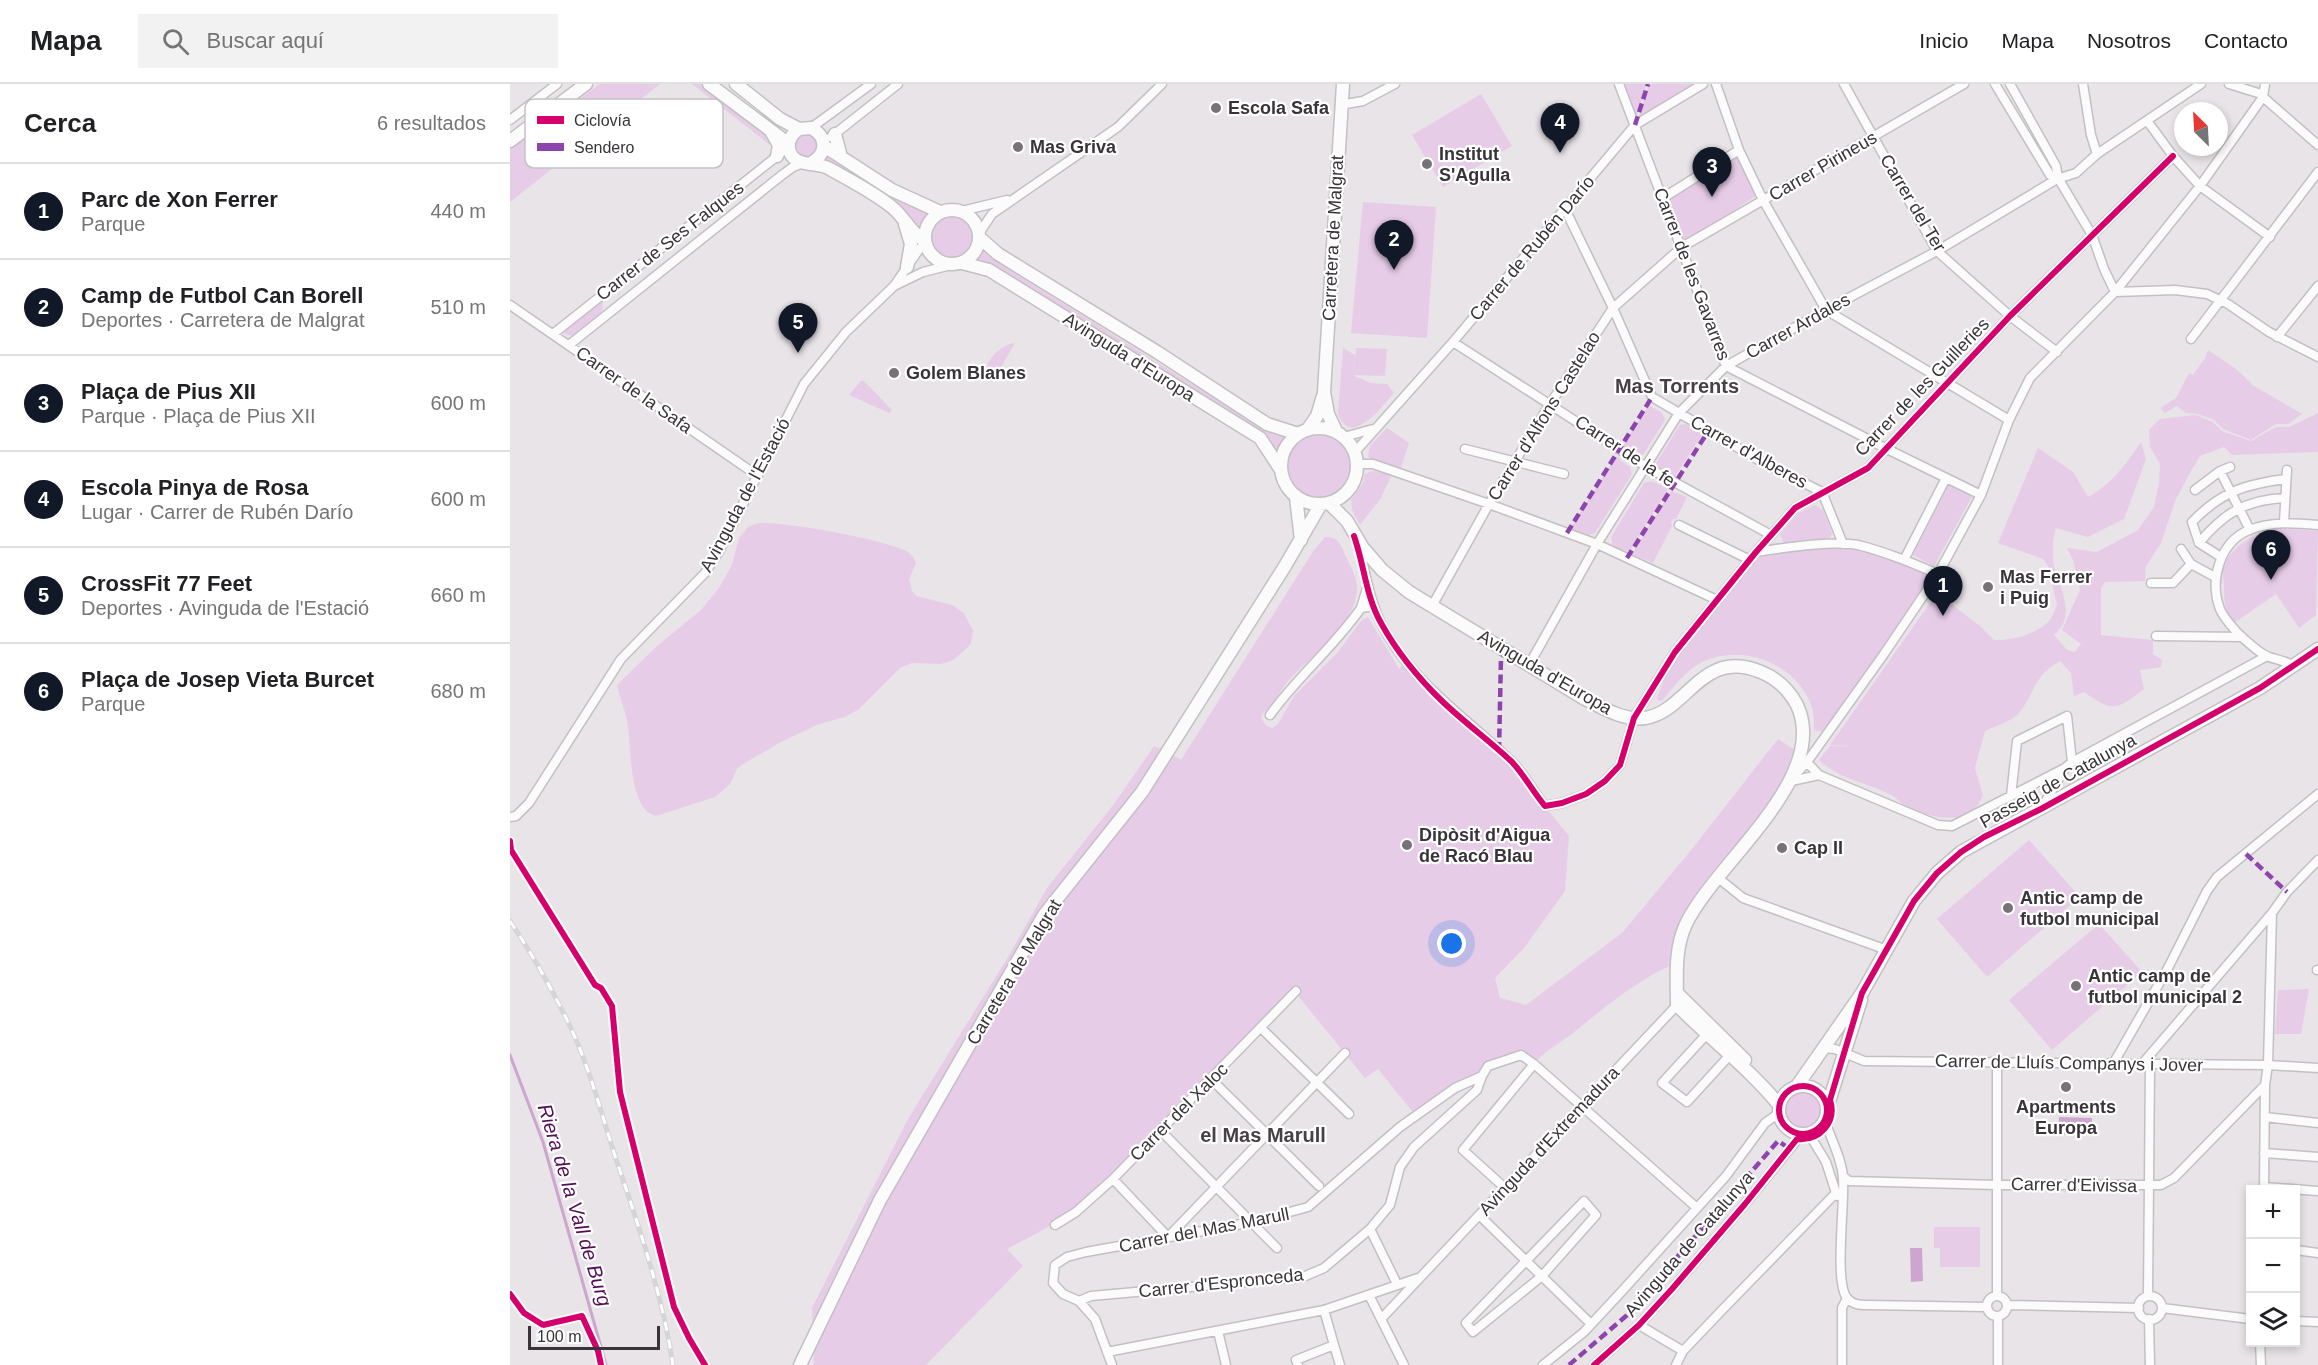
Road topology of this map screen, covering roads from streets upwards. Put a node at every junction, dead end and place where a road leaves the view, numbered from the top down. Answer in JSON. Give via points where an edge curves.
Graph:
{"nodes":[{"id":1,"x":557,"y":84,"type":"edge"},
{"id":2,"x":586,"y":84,"type":"edge"},
{"id":3,"x":709,"y":84,"type":"edge"},
{"id":4,"x":736,"y":84,"type":"edge"},
{"id":5,"x":871,"y":84,"type":"edge"},
{"id":6,"x":898,"y":84,"type":"edge"},
{"id":7,"x":1162,"y":84,"type":"edge"},
{"id":8,"x":1342,"y":84,"type":"edge"},
{"id":9,"x":1395,"y":84,"type":"edge"},
{"id":10,"x":1619,"y":84,"type":"edge"},
{"id":11,"x":1702,"y":84,"type":"edge"},
{"id":12,"x":1716,"y":84,"type":"edge"},
{"id":13,"x":1844,"y":84,"type":"edge"},
{"id":14,"x":1964,"y":84,"type":"edge"},
{"id":15,"x":1995,"y":84,"type":"edge"},
{"id":16,"x":2010,"y":84,"type":"edge"},
{"id":17,"x":2201,"y":84,"type":"edge"},
{"id":18,"x":2229,"y":84,"type":"edge"},
{"id":19,"x":2265,"y":84,"type":"edge"},
{"id":20,"x":2086,"y":85,"type":"edge"},
{"id":21,"x":2260,"y":95,"type":"junction"},
{"id":22,"x":537,"y":99,"type":"edge"},
{"id":23,"x":566,"y":99,"type":"edge"},
{"id":24,"x":1340,"y":105,"type":"junction"},
{"id":25,"x":525,"y":109,"type":"edge"},
{"id":26,"x":510,"y":120,"type":"edge"},
{"id":27,"x":2148,"y":122,"type":"junction"},
{"id":28,"x":1635,"y":125,"type":"junction"},
{"id":29,"x":805,"y":129,"type":"junction"},
{"id":30,"x":525,"y":130,"type":"edge"},
{"id":31,"x":772,"y":132,"type":"junction"},
{"id":32,"x":835,"y":134,"type":"junction"},
{"id":33,"x":1873,"y":136,"type":"junction"},
{"id":34,"x":510,"y":141,"type":"edge"},
{"id":35,"x":824,"y":145,"type":"junction"},
{"id":36,"x":2318,"y":145,"type":"edge"},
{"id":37,"x":789,"y":146,"type":"junction"},
{"id":38,"x":1739,"y":150,"type":"junction"},
{"id":39,"x":2097,"y":154,"type":"junction"},
{"id":40,"x":777,"y":156,"type":"junction"},
{"id":41,"x":2173,"y":156,"type":"junction"},
{"id":42,"x":841,"y":158,"type":"junction"},
{"id":43,"x":807,"y":163,"type":"junction"},
{"id":44,"x":2318,"y":172,"type":"edge"},
{"id":45,"x":2057,"y":179,"type":"junction"},
{"id":46,"x":2200,"y":186,"type":"junction"},
{"id":47,"x":1663,"y":198,"type":"junction"},
{"id":48,"x":1010,"y":200,"type":"junction"},
{"id":49,"x":1763,"y":201,"type":"junction"},
{"id":50,"x":1565,"y":209,"type":"junction"},
{"id":51,"x":962,"y":211,"type":"junction"},
{"id":52,"x":940,"y":212,"type":"junction"},
{"id":53,"x":902,"y":218,"type":"junction"},
{"id":54,"x":980,"y":235,"type":"junction"},
{"id":55,"x":2092,"y":235,"type":"junction"},
{"id":56,"x":2270,"y":237,"type":"junction"},
{"id":57,"x":925,"y":243,"type":"junction"},
{"id":58,"x":1682,"y":247,"type":"junction"},
{"id":59,"x":1937,"y":251,"type":"junction"},
{"id":60,"x":956,"y":264,"type":"junction"},
{"id":61,"x":907,"y":267,"type":"junction"},
{"id":62,"x":894,"y":286,"type":"junction"},
{"id":63,"x":2318,"y":286,"type":"edge"},
{"id":64,"x":2115,"y":292,"type":"junction"},
{"id":65,"x":2220,"y":300,"type":"junction"},
{"id":66,"x":510,"y":305,"type":"edge"},
{"id":67,"x":1613,"y":308,"type":"junction"},
{"id":68,"x":1826,"y":310,"type":"junction"},
{"id":69,"x":2010,"y":316,"type":"junction"},
{"id":70,"x":553,"y":334,"type":"junction"},
{"id":71,"x":2277,"y":337,"type":"junction"},
{"id":72,"x":2192,"y":339,"type":"dead end"},
{"id":73,"x":1453,"y":342,"type":"junction"},
{"id":74,"x":569,"y":345,"type":"junction"},
{"id":75,"x":2056,"y":352,"type":"junction"},
{"id":76,"x":2318,"y":357,"type":"edge"},
{"id":77,"x":1726,"y":366,"type":"junction"},
{"id":78,"x":1948,"y":384,"type":"junction"},
{"id":79,"x":1324,"y":392,"type":"junction"},
{"id":80,"x":1550,"y":404,"type":"junction"},
{"id":81,"x":1679,"y":413,"type":"junction"},
{"id":82,"x":2009,"y":420,"type":"junction"},
{"id":83,"x":1374,"y":429,"type":"junction"},
{"id":84,"x":1303,"y":431,"type":"junction"},
{"id":85,"x":1340,"y":434,"type":"junction"},
{"id":86,"x":1465,"y":449,"type":"dead end"},
{"id":87,"x":1887,"y":449,"type":"junction"},
{"id":88,"x":1356,"y":458,"type":"junction"},
{"id":89,"x":1514,"y":462,"type":"junction"},
{"id":90,"x":1645,"y":466,"type":"junction"},
{"id":91,"x":2230,"y":466,"type":"dead end"},
{"id":92,"x":1281,"y":470,"type":"junction"},
{"id":93,"x":2220,"y":471,"type":"junction"},
{"id":94,"x":1564,"y":474,"type":"dead end"},
{"id":95,"x":758,"y":476,"type":"junction"},
{"id":96,"x":1946,"y":478,"type":"junction"},
{"id":97,"x":2195,"y":490,"type":"dead end"},
{"id":98,"x":2231,"y":491,"type":"junction"},
{"id":99,"x":1822,"y":492,"type":"junction"},
{"id":100,"x":1346,"y":494,"type":"junction"},
{"id":101,"x":1982,"y":495,"type":"junction"},
{"id":102,"x":1296,"y":497,"type":"junction"},
{"id":103,"x":2285,"y":498,"type":"junction"},
{"id":104,"x":1325,"y":504,"type":"junction"},
{"id":105,"x":1489,"y":504,"type":"junction"},
{"id":106,"x":2239,"y":508,"type":"junction"},
{"id":107,"x":1347,"y":521,"type":"junction"},
{"id":108,"x":2284,"y":522,"type":"junction"},
{"id":109,"x":1679,"y":525,"type":"dead end"},
{"id":110,"x":2318,"y":525,"type":"edge"},
{"id":111,"x":2250,"y":530,"type":"junction"},
{"id":112,"x":1771,"y":535,"type":"junction"},
{"id":113,"x":1354,"y":536,"type":"junction"},
{"id":114,"x":1301,"y":540,"type":"junction"},
{"id":115,"x":2199,"y":543,"type":"junction"},
{"id":116,"x":1597,"y":544,"type":"junction"},
{"id":117,"x":1843,"y":544,"type":"junction"},
{"id":118,"x":2181,"y":549,"type":"dead end"},
{"id":119,"x":1753,"y":556,"type":"junction"},
{"id":120,"x":2221,"y":557,"type":"junction"},
{"id":121,"x":1905,"y":560,"type":"junction"},
{"id":122,"x":2191,"y":564,"type":"junction"},
{"id":123,"x":1938,"y":574,"type":"junction"},
{"id":124,"x":2215,"y":577,"type":"junction"},
{"id":125,"x":2151,"y":584,"type":"dead end"},
{"id":126,"x":1368,"y":587,"type":"junction"},
{"id":127,"x":1717,"y":600,"type":"junction"},
{"id":128,"x":1374,"y":606,"type":"junction"},
{"id":129,"x":1432,"y":606,"type":"junction"},
{"id":130,"x":1360,"y":608,"type":"junction"},
{"id":131,"x":2156,"y":636,"type":"dead end"},
{"id":132,"x":2242,"y":637,"type":"junction"},
{"id":133,"x":2318,"y":649,"type":"edge"},
{"id":134,"x":2267,"y":656,"type":"junction"},
{"id":135,"x":1529,"y":665,"type":"junction"},
{"id":136,"x":2295,"y":666,"type":"junction"},
{"id":137,"x":1270,"y":715,"type":"dead end"},
{"id":138,"x":1634,"y":718,"type":"junction"},
{"id":139,"x":1803,"y":758,"type":"junction"},
{"id":140,"x":2069,"y":765,"type":"junction"},
{"id":141,"x":1819,"y":775,"type":"junction"},
{"id":142,"x":1789,"y":782,"type":"junction"},
{"id":143,"x":2318,"y":795,"type":"edge"},
{"id":144,"x":2011,"y":796,"type":"junction"},
{"id":145,"x":2043,"y":808,"type":"junction"},
{"id":146,"x":510,"y":817,"type":"edge"},
{"id":147,"x":2318,"y":860,"type":"edge"},
{"id":148,"x":1717,"y":877,"type":"junction"},
{"id":149,"x":2272,"y":913,"type":"junction"},
{"id":150,"x":1887,"y":950,"type":"junction"},
{"id":151,"x":1296,"y":991,"type":"dead end"},
{"id":152,"x":1862,"y":993,"type":"junction"},
{"id":153,"x":1678,"y":995,"type":"junction"},
{"id":154,"x":1261,"y":1028,"type":"junction"},
{"id":155,"x":1706,"y":1035,"type":"junction"},
{"id":156,"x":1823,"y":1047,"type":"junction"},
{"id":157,"x":1345,"y":1053,"type":"dead end"},
{"id":158,"x":1844,"y":1054,"type":"junction"},
{"id":159,"x":1729,"y":1056,"type":"junction"},
{"id":160,"x":1997,"y":1063,"type":"junction"},
{"id":161,"x":1534,"y":1064,"type":"junction"},
{"id":162,"x":2114,"y":1064,"type":"junction"},
{"id":163,"x":2146,"y":1064,"type":"junction"},
{"id":164,"x":2268,"y":1065,"type":"junction"},
{"id":165,"x":2318,"y":1068,"type":"edge"},
{"id":166,"x":1482,"y":1076,"type":"junction"},
{"id":167,"x":1211,"y":1079,"type":"junction"},
{"id":168,"x":1317,"y":1080,"type":"junction"},
{"id":169,"x":2265,"y":1085,"type":"junction"},
{"id":170,"x":1792,"y":1089,"type":"junction"},
{"id":171,"x":1582,"y":1107,"type":"junction"},
{"id":172,"x":1779,"y":1109,"type":"junction"},
{"id":173,"x":1350,"y":1114,"type":"dead end"},
{"id":174,"x":1826,"y":1114,"type":"junction"},
{"id":175,"x":2265,"y":1117,"type":"junction"},
{"id":176,"x":2318,"y":1123,"type":"edge"},
{"id":177,"x":1160,"y":1130,"type":"junction"},
{"id":178,"x":1267,"y":1135,"type":"junction"},
{"id":179,"x":1804,"y":1135,"type":"junction"},
{"id":180,"x":2264,"y":1153,"type":"junction"},
{"id":181,"x":2318,"y":1157,"type":"edge"},
{"id":182,"x":1843,"y":1176,"type":"junction"},
{"id":183,"x":1113,"y":1179,"type":"junction"},
{"id":184,"x":1997,"y":1185,"type":"junction"},
{"id":185,"x":2264,"y":1185,"type":"edge"},
{"id":186,"x":1318,"y":1186,"type":"dead end"},
{"id":187,"x":2150,"y":1186,"type":"junction"},
{"id":188,"x":1217,"y":1187,"type":"junction"},
{"id":189,"x":1505,"y":1188,"type":"junction"},
{"id":190,"x":2300,"y":1190,"type":"edge"},
{"id":191,"x":2318,"y":1191,"type":"edge"},
{"id":192,"x":1836,"y":1193,"type":"junction"},
{"id":193,"x":1697,"y":1208,"type":"junction"},
{"id":194,"x":1479,"y":1215,"type":"junction"},
{"id":195,"x":1253,"y":1222,"type":"junction"},
{"id":196,"x":1842,"y":1222,"type":"junction"},
{"id":197,"x":1055,"y":1225,"type":"dead end"},
{"id":198,"x":1370,"y":1229,"type":"junction"},
{"id":199,"x":1168,"y":1237,"type":"junction"},
{"id":200,"x":1277,"y":1248,"type":"dead end"},
{"id":201,"x":2300,"y":1251,"type":"edge"},
{"id":202,"x":2318,"y":1253,"type":"edge"},
{"id":203,"x":1526,"y":1260,"type":"junction"},
{"id":204,"x":1542,"y":1276,"type":"junction"},
{"id":205,"x":1420,"y":1278,"type":"junction"},
{"id":206,"x":1397,"y":1284,"type":"junction"},
{"id":207,"x":1369,"y":1295,"type":"junction"},
{"id":208,"x":1997,"y":1295,"type":"junction"},
{"id":209,"x":2148,"y":1296,"type":"junction"},
{"id":210,"x":1847,"y":1298,"type":"junction"},
{"id":211,"x":1079,"y":1302,"type":"junction"},
{"id":212,"x":2007,"y":1305,"type":"junction"},
{"id":213,"x":1986,"y":1307,"type":"junction"},
{"id":214,"x":2139,"y":1308,"type":"junction"},
{"id":215,"x":2162,"y":1308,"type":"junction"},
{"id":216,"x":1324,"y":1310,"type":"junction"},
{"id":217,"x":1998,"y":1316,"type":"junction"},
{"id":218,"x":1382,"y":1318,"type":"junction"},
{"id":219,"x":2246,"y":1318,"type":"edge"},
{"id":220,"x":2149,"y":1319,"type":"junction"},
{"id":221,"x":2300,"y":1322,"type":"edge"},
{"id":222,"x":2318,"y":1322,"type":"edge"},
{"id":223,"x":1592,"y":1324,"type":"junction"},
{"id":224,"x":1639,"y":1325,"type":"junction"},
{"id":225,"x":1218,"y":1331,"type":"junction"},
{"id":226,"x":1334,"y":1345,"type":"junction"},
{"id":227,"x":2260,"y":1347,"type":"edge"},
{"id":228,"x":1107,"y":1352,"type":"junction"},
{"id":229,"x":1683,"y":1352,"type":"junction"},
{"id":230,"x":800,"y":1365,"type":"edge"},
{"id":231,"x":1112,"y":1365,"type":"edge"},
{"id":232,"x":1226,"y":1365,"type":"edge"},
{"id":233,"x":1298,"y":1365,"type":"edge"},
{"id":234,"x":1340,"y":1365,"type":"edge"},
{"id":235,"x":1404,"y":1365,"type":"edge"},
{"id":236,"x":1543,"y":1365,"type":"edge"},
{"id":237,"x":1594,"y":1365,"type":"edge"},
{"id":238,"x":1676,"y":1365,"type":"edge"},
{"id":239,"x":1842,"y":1365,"type":"edge"},
{"id":240,"x":1998,"y":1365,"type":"edge"},
{"id":241,"x":2150,"y":1365,"type":"edge"},
{"id":242,"x":2261,"y":1365,"type":"edge"}],
"edges":[{"from":1,"to":22,"type":"street"},
{"from":2,"to":23,"type":"street"},
{"from":3,"to":31,"type":"street"},
{"from":4,"to":29,"type":"street","via":[[780,119]]},
{"from":5,"to":29,"type":"street"},
{"from":6,"to":32,"type":"street"},
{"from":7,"to":48,"type":"street","via":[[1118,127]]},
{"from":8,"to":24,"type":"street","name":"Carretera de Malgrat"},
{"from":9,"to":24,"type":"street","via":[[1363,101]]},
{"from":10,"to":28,"type":"street","name":"Carrer de les Gavarres"},
{"from":11,"to":28,"type":"street","name":"Carrer de Rubén Darío"},
{"from":12,"to":38,"type":"street"},
{"from":13,"to":33,"type":"street","name":"Carrer del Ter"},
{"from":14,"to":33,"type":"street","name":"Carrer Pirineus"},
{"from":15,"to":45,"type":"street","via":[[2050,175]]},
{"from":16,"to":45,"type":"street","via":[[2056,166]]},
{"from":17,"to":27,"type":"street","name":"Carrer Ardales"},
{"from":18,"to":21,"type":"street"},
{"from":19,"to":21,"type":"street"},
{"from":20,"to":39,"type":"street"},
{"from":21,"to":36,"type":"street"},
{"from":21,"to":46,"type":"street"},
{"from":24,"to":79,"type":"street","name":"Carretera de Malgrat"},
{"from":25,"to":26,"type":"street"},
{"from":27,"to":39,"type":"street","name":"Carrer Ardales"},
{"from":27,"to":41,"type":"street"},
{"from":28,"to":47,"type":"street","name":"Carrer de les Gavarres"},
{"from":28,"to":50,"type":"street","name":"Carrer de Rubén Darío"},
{"from":29,"to":35,"type":"street","via":[[822,137]]},
{"from":29,"to":37,"type":"street","via":[[791,137]]},
{"from":30,"to":34,"type":"street"},
{"from":31,"to":37,"type":"street"},
{"from":31,"to":40,"type":"street","via":[[779,145]]},
{"from":32,"to":35,"type":"street"},
{"from":32,"to":42,"type":"street"},
{"from":33,"to":49,"type":"street","name":"Carrer Pirineus"},
{"from":33,"to":59,"type":"street","name":"Carrer del Ter"},
{"from":35,"to":42,"type":"street"},
{"from":35,"to":43,"type":"street","via":[[818,159]]},
{"from":37,"to":40,"type":"street","name":"Carrer de Ses Falques"},
{"from":37,"to":43,"type":"street","via":[[791,155]]},
{"from":38,"to":47,"type":"street"},
{"from":38,"to":49,"type":"street"},
{"from":39,"to":45,"type":"street","name":"Carrer Ardales","via":[[2076,173]]},
{"from":40,"to":70,"type":"street","name":"Carrer de Ses Falques"},
{"from":41,"to":46,"type":"street"},
{"from":41,"to":55,"type":"street","name":"Carrer de les Guilleries"},
{"from":42,"to":52,"type":"street","via":[[892,190]]},
{"from":43,"to":53,"type":"street","via":[[827,167],[885,202]]},
{"from":43,"to":74,"type":"street","name":"Carrer de Ses Falques","via":[[782,175]]},
{"from":44,"to":56,"type":"street"},
{"from":45,"to":55,"type":"street"},
{"from":45,"to":59,"type":"street","name":"Carrer Ardales"},
{"from":46,"to":56,"type":"street"},
{"from":46,"to":64,"type":"street"},
{"from":47,"to":58,"type":"street","name":"Carrer de les Gavarres"},
{"from":48,"to":51,"type":"street"},
{"from":48,"to":54,"type":"street","via":[[992,214]]},
{"from":49,"to":58,"type":"street","name":"Carrer Pirineus"},
{"from":49,"to":68,"type":"street"},
{"from":50,"to":67,"type":"street","name":"Carrer d'Alberes"},
{"from":50,"to":73,"type":"street","name":"Carrer de Rubén Darío"},
{"from":51,"to":52,"type":"street"},
{"from":51,"to":54,"type":"street","via":[[976,223]]},
{"from":52,"to":57,"type":"street","via":[[931,219]]},
{"from":53,"to":57,"type":"street"},
{"from":53,"to":61,"type":"street","via":[[911,244]]},
{"from":54,"to":60,"type":"street","via":[[977,247]]},
{"from":54,"to":84,"type":"street","name":"Avinguda d'Europa","via":[[998,254],[1267,424]]},
{"from":55,"to":64,"type":"street"},
{"from":55,"to":69,"type":"street","name":"Carrer de les Guilleries"},
{"from":56,"to":65,"type":"street"},
{"from":57,"to":60,"type":"street","via":[[940,262]]},
{"from":57,"to":61,"type":"street","name":"Avinguda de l'Estació"},
{"from":58,"to":67,"type":"street","name":"Carrer d'Alfons Castelao"},
{"from":58,"to":77,"type":"street","name":"Carrer de les Gavarres"},
{"from":59,"to":68,"type":"street","name":"Carrer Ardales"},
{"from":59,"to":69,"type":"street","name":"Carrer del Ter"},
{"from":60,"to":62,"type":"street","name":"Avinguda de l'Estació","via":[[923,272]]},
{"from":60,"to":92,"type":"street","name":"Avinguda d'Europa","via":[[989,270],[1260,438]]},
{"from":61,"to":62,"type":"street","name":"Avinguda de l'Estació"},
{"from":62,"to":95,"type":"street","name":"Avinguda de l'Estació","via":[[846,332],[804,384]]},
{"from":63,"to":71,"type":"street"},
{"from":64,"to":65,"type":"street","via":[[2175,290],[2207,294]]},
{"from":64,"to":75,"type":"street"},
{"from":65,"to":71,"type":"street"},
{"from":65,"to":72,"type":"street"},
{"from":66,"to":70,"type":"street","name":"Carrer de la Safa"},
{"from":67,"to":80,"type":"street","name":"Carrer d'Alfons Castelao"},
{"from":67,"to":81,"type":"street","name":"Carrer d'Alberes","via":[[1652,397]]},
{"from":68,"to":77,"type":"street","name":"Carrer Ardales"},
{"from":68,"to":78,"type":"street"},
{"from":69,"to":75,"type":"street","name":"Carrer del Ter"},
{"from":69,"to":78,"type":"street","name":"Carrer de les Guilleries"},
{"from":70,"to":74,"type":"street","name":"Carrer de la Safa"},
{"from":71,"to":76,"type":"street"},
{"from":73,"to":80,"type":"street","name":"Carrer de la fe"},
{"from":73,"to":83,"type":"street","name":"Carrer de Rubén Darío"},
{"from":74,"to":95,"type":"street","name":"Carrer de la Safa"},
{"from":75,"to":82,"type":"street","via":[[2030,378]]},
{"from":77,"to":81,"type":"street","name":"Carrer Ardales"},
{"from":77,"to":87,"type":"street","name":"Carrer de les Gavarres"},
{"from":78,"to":82,"type":"street"},
{"from":78,"to":87,"type":"street","name":"Carrer de les Guilleries"},
{"from":79,"to":84,"type":"street","name":"Carretera de Malgrat","via":[[1317,416]]},
{"from":79,"to":85,"type":"street","name":"Carretera de Malgrat","via":[[1328,414]]},
{"from":80,"to":89,"type":"street","name":"Carrer d'Alfons Castelao"},
{"from":80,"to":90,"type":"street","name":"Carrer de la fe"},
{"from":81,"to":90,"type":"street","name":"Carrer Ardales"},
{"from":81,"to":99,"type":"street","name":"Carrer d'Alberes","via":[[1761,462]]},
{"from":82,"to":101,"type":"street"},
{"from":83,"to":85,"type":"street"},
{"from":83,"to":88,"type":"street","name":"Carrer de Rubén Darío"},
{"from":84,"to":85,"type":"street","via":[[1319,428]]},
{"from":84,"to":92,"type":"street","via":[[1284,450]]},
{"from":85,"to":88,"type":"street"},
{"from":86,"to":89,"type":"street"},
{"from":87,"to":96,"type":"street","name":"Carrer de les Gavarres"},
{"from":87,"to":99,"type":"street","name":"Carrer de les Guilleries","via":[[1868,468]]},
{"from":88,"to":100,"type":"street","via":[[1355,480]]},
{"from":88,"to":105,"type":"street"},
{"from":89,"to":94,"type":"street"},
{"from":89,"to":105,"type":"street","name":"Carrer d'Alfons Castelao"},
{"from":90,"to":112,"type":"street","name":"Carrer de la fe"},
{"from":90,"to":116,"type":"street","name":"Carrer Ardales"},
{"from":91,"to":93,"type":"street"},
{"from":92,"to":102,"type":"street"},
{"from":93,"to":97,"type":"street"},
{"from":93,"to":98,"type":"street"},
{"from":95,"to":146,"type":"street","name":"Avinguda de l'Estació","via":[[705,573],[621,660],[529,803]]},
{"from":96,"to":101,"type":"street","name":"Carrer de les Gavarres"},
{"from":96,"to":121,"type":"street"},
{"from":98,"to":103,"type":"street","via":[[2286,474]]},
{"from":98,"to":106,"type":"street"},
{"from":98,"to":115,"type":"street","via":[[2192,522]]},
{"from":99,"to":112,"type":"street","name":"Carrer de les Guilleries","via":[[1795,508]]},
{"from":99,"to":117,"type":"street","name":"Carrer d'Alberes"},
{"from":100,"to":104,"type":"street"},
{"from":100,"to":107,"type":"street","name":"Avinguda d'Europa"},
{"from":101,"to":123,"type":"street"},
{"from":102,"to":104,"type":"street"},
{"from":102,"to":114,"type":"street"},
{"from":103,"to":106,"type":"street","via":[[2261,500]]},
{"from":103,"to":108,"type":"street"},
{"from":104,"to":107,"type":"street","name":"Avinguda d'Europa"},
{"from":104,"to":114,"type":"street","name":"Carretera de Malgrat"},
{"from":105,"to":116,"type":"street"},
{"from":105,"to":129,"type":"street","name":"Carrer d'Alfons Castelao"},
{"from":106,"to":111,"type":"street"},
{"from":106,"to":115,"type":"street","via":[[2214,524]]},
{"from":107,"to":113,"type":"street","name":"Avinguda d'Europa"},
{"from":108,"to":110,"type":"street"},
{"from":108,"to":111,"type":"street"},
{"from":109,"to":119,"type":"street"},
{"from":111,"to":120,"type":"street","via":[[2231,543]]},
{"from":112,"to":119,"type":"street","name":"Carrer de les Guilleries"},
{"from":113,"to":126,"type":"street"},
{"from":113,"to":129,"type":"street","name":"Avinguda d'Europa","via":[[1382,570]]},
{"from":114,"to":230,"type":"street","name":"Carretera de Malgrat","via":[[1142,792],[1044,915],[880,1200]]},
{"from":115,"to":120,"type":"street"},
{"from":116,"to":127,"type":"street"},
{"from":116,"to":135,"type":"street","name":"Carrer Ardales"},
{"from":117,"to":119,"type":"street","via":[[1783,548]]},
{"from":117,"to":121,"type":"street"},
{"from":118,"to":122,"type":"street"},
{"from":119,"to":127,"type":"street","name":"Carrer de les Guilleries"},
{"from":120,"to":124,"type":"street"},
{"from":121,"to":123,"type":"street"},
{"from":122,"to":124,"type":"street"},
{"from":122,"to":125,"type":"street","via":[[2173,583]]},
{"from":123,"to":139,"type":"street","via":[[1884,654]]},
{"from":124,"to":132,"type":"street","via":[[2220,609]]},
{"from":126,"to":128,"type":"street"},
{"from":126,"to":130,"type":"street"},
{"from":127,"to":138,"type":"street","name":"Carrer de les Guilleries","via":[[1675,652]]},
{"from":128,"to":130,"type":"street"},
{"from":128,"to":138,"type":"street","name":"Carrer de les Guilleries","via":[[1405,661],[1443,702],[1512,763],[1545,806],[1586,794],[1605,781],[1620,765]]},
{"from":129,"to":135,"type":"street","name":"Avinguda d'Europa"},
{"from":130,"to":137,"type":"street","via":[[1347,629],[1288,690]]},
{"from":131,"to":132,"type":"street"},
{"from":132,"to":134,"type":"street"},
{"from":133,"to":136,"type":"street","name":"Passeig de Catalunya"},
{"from":134,"to":136,"type":"street"},
{"from":134,"to":140,"type":"street"},
{"from":135,"to":138,"type":"street","name":"Avinguda d'Europa","via":[[1602,707]]},
{"from":136,"to":145,"type":"street","name":"Passeig de Catalunya"},
{"from":138,"to":139,"type":"street","name":"Avinguda d'Europa","via":[[1661,713],[1712,673],[1733,667],[1754,669],[1782,684],[1796,703],[1802,722]]},
{"from":139,"to":141,"type":"street"},
{"from":139,"to":142,"type":"street","name":"Avinguda d'Europa"},
{"from":140,"to":144,"type":"street"},
{"from":140,"to":144,"type":"street","via":[[2067,716],[2017,741]]},
{"from":140,"to":145,"type":"street"},
{"from":141,"to":142,"type":"street"},
{"from":141,"to":144,"type":"street","via":[[1938,825],[1952,826]]},
{"from":142,"to":148,"type":"street","name":"Avinguda d'Europa","via":[[1769,815]]},
{"from":143,"to":162,"type":"street","via":[[2217,877],[2206,891]]},
{"from":145,"to":150,"type":"street","name":"Passeig de Catalunya","via":[[1984,837],[1937,873],[1914,901]]},
{"from":147,"to":149,"type":"street"},
{"from":148,"to":150,"type":"street","via":[[1743,898]]},
{"from":148,"to":153,"type":"street","name":"Avinguda d'Europa","via":[[1686,924],[1676,963]]},
{"from":149,"to":163,"type":"street"},
{"from":149,"to":164,"type":"street"},
{"from":150,"to":152,"type":"street","name":"Passeig de Catalunya"},
{"from":151,"to":154,"type":"street","name":"Carrer del Xaloc"},
{"from":152,"to":156,"type":"street","name":"Passeig de Catalunya"},
{"from":152,"to":158,"type":"street"},
{"from":153,"to":155,"type":"street"},
{"from":153,"to":170,"type":"street","via":[[1771,1086]]},
{"from":153,"to":171,"type":"street","name":"Avinguda d'Extremadura"},
{"from":154,"to":167,"type":"street","name":"Carrer del Xaloc"},
{"from":154,"to":168,"type":"street"},
{"from":155,"to":159,"type":"street"},
{"from":155,"to":159,"type":"street","via":[[1662,1083],[1687,1102]]},
{"from":156,"to":158,"type":"street","name":"Carrer de Lluís Companys i Jover"},
{"from":156,"to":170,"type":"street","name":"Passeig de Catalunya"},
{"from":157,"to":168,"type":"street"},
{"from":158,"to":160,"type":"street","name":"Carrer de Lluís Companys i Jover","via":[[1864,1061]]},
{"from":158,"to":174,"type":"street"},
{"from":159,"to":172,"type":"street","via":[[1767,1090]]},
{"from":160,"to":162,"type":"street","name":"Carrer de Lluís Companys i Jover"},
{"from":160,"to":184,"type":"street"},
{"from":161,"to":166,"type":"street","name":"Carrer del Mas Marull","via":[[1521,1056],[1488,1066]]},
{"from":161,"to":171,"type":"street"},
{"from":161,"to":189,"type":"street","via":[[1462,1150]]},
{"from":162,"to":163,"type":"street","name":"Carrer de Lluís Companys i Jover"},
{"from":163,"to":164,"type":"street","name":"Carrer de Lluís Companys i Jover"},
{"from":163,"to":187,"type":"street"},
{"from":164,"to":165,"type":"street","name":"Carrer de Lluís Companys i Jover"},
{"from":164,"to":169,"type":"street"},
{"from":166,"to":195,"type":"street","name":"Carrer del Mas Marull","via":[[1455,1088],[1400,1127],[1308,1207]]},
{"from":166,"to":198,"type":"street","name":"Carrer d'Espronceda","via":[[1478,1090],[1414,1147],[1400,1167],[1390,1205]]},
{"from":167,"to":177,"type":"street","name":"Carrer del Xaloc"},
{"from":167,"to":178,"type":"street"},
{"from":168,"to":173,"type":"street"},
{"from":168,"to":178,"type":"street"},
{"from":169,"to":175,"type":"street"},
{"from":169,"to":187,"type":"street","name":"Carrer d'Eivissa","via":[[2174,1178]]},
{"from":170,"to":172,"type":"street"},
{"from":170,"to":174,"type":"street","via":[[1809,1087],[1817,1091],[1824,1098]]},
{"from":171,"to":189,"type":"street","name":"Avinguda d'Extremadura"},
{"from":171,"to":193,"type":"street"},
{"from":172,"to":179,"type":"street","via":[[1782,1124]]},
{"from":172,"to":193,"type":"street","name":"Avinguda de Catalunya"},
{"from":174,"to":179,"type":"street","via":[[1821,1127]]},
{"from":174,"to":182,"type":"street"},
{"from":175,"to":176,"type":"street"},
{"from":175,"to":180,"type":"street"},
{"from":177,"to":183,"type":"street","name":"Carrer del Xaloc"},
{"from":177,"to":188,"type":"street"},
{"from":178,"to":186,"type":"street"},
{"from":178,"to":188,"type":"street"},
{"from":179,"to":192,"type":"street","via":[[1826,1162]]},
{"from":179,"to":224,"type":"street","name":"Avinguda de Catalunya"},
{"from":180,"to":181,"type":"street"},
{"from":180,"to":185,"type":"street"},
{"from":182,"to":184,"type":"street","name":"Carrer d'Eivissa","via":[[1849,1180]]},
{"from":182,"to":196,"type":"street"},
{"from":183,"to":197,"type":"street","name":"Carrer del Xaloc"},
{"from":183,"to":199,"type":"street"},
{"from":184,"to":187,"type":"street","name":"Carrer d'Eivissa"},
{"from":184,"to":208,"type":"street"},
{"from":187,"to":209,"type":"street"},
{"from":188,"to":195,"type":"street"},
{"from":188,"to":199,"type":"street"},
{"from":189,"to":194,"type":"street","name":"Avinguda d'Extremadura"},
{"from":190,"to":191,"type":"street"},
{"from":192,"to":196,"type":"street"},
{"from":192,"to":229,"type":"street"},
{"from":193,"to":223,"type":"street","name":"Avinguda de Catalunya"},
{"from":194,"to":203,"type":"street"},
{"from":194,"to":205,"type":"street","name":"Avinguda d'Extremadura"},
{"from":195,"to":199,"type":"street","name":"Carrer del Mas Marull"},
{"from":195,"to":200,"type":"street"},
{"from":196,"to":210,"type":"street","via":[[1842,1283]]},
{"from":198,"to":206,"type":"street"},
{"from":198,"to":211,"type":"street","name":"Carrer d'Espronceda","via":[[1324,1268],[1304,1276],[1091,1296]]},
{"from":199,"to":211,"type":"street","name":"Carrer del Mas Marull","via":[[1086,1252],[1055,1265],[1053,1283]]},
{"from":201,"to":202,"type":"street"},
{"from":203,"to":204,"type":"street"},
{"from":203,"to":204,"type":"street","via":[[1584,1201],[1596,1215]]},
{"from":203,"to":204,"type":"street","via":[[1466,1323],[1473,1332]]},
{"from":204,"to":223,"type":"street"},
{"from":205,"to":206,"type":"street"},
{"from":205,"to":218,"type":"street","name":"Avinguda d'Extremadura"},
{"from":206,"to":207,"type":"street"},
{"from":207,"to":216,"type":"street"},
{"from":207,"to":218,"type":"street"},
{"from":208,"to":212,"type":"street"},
{"from":208,"to":213,"type":"street","via":[[1991,1297]]},
{"from":209,"to":214,"type":"street","via":[[2141,1300]]},
{"from":209,"to":215,"type":"street","via":[[2158,1299]]},
{"from":210,"to":213,"type":"street","via":[[1854,1304],[1868,1305]]},
{"from":210,"to":239,"type":"street","via":[[1842,1308]]},
{"from":211,"to":228,"type":"street","name":"Carrer del Mas Marull","via":[[1095,1319]]},
{"from":212,"to":214,"type":"street"},
{"from":212,"to":217,"type":"street"},
{"from":213,"to":217,"type":"street"},
{"from":214,"to":220,"type":"street","via":[[2140,1314]]},
{"from":215,"to":219,"type":"street"},
{"from":215,"to":220,"type":"street","via":[[2158,1317]]},
{"from":216,"to":225,"type":"street"},
{"from":216,"to":226,"type":"street"},
{"from":217,"to":240,"type":"street"},
{"from":218,"to":235,"type":"street"},
{"from":220,"to":241,"type":"street"},
{"from":221,"to":222,"type":"street"},
{"from":223,"to":236,"type":"street","name":"Avinguda de Catalunya"},
{"from":224,"to":229,"type":"street"},
{"from":224,"to":237,"type":"street","name":"Avinguda de Catalunya"},
{"from":225,"to":228,"type":"street"},
{"from":225,"to":232,"type":"street"},
{"from":226,"to":233,"type":"street","via":[[1296,1360]]},
{"from":226,"to":234,"type":"street"},
{"from":227,"to":242,"type":"street"},
{"from":228,"to":231,"type":"street","name":"Carrer del Mas Marull"},
{"from":229,"to":238,"type":"street"}]}
